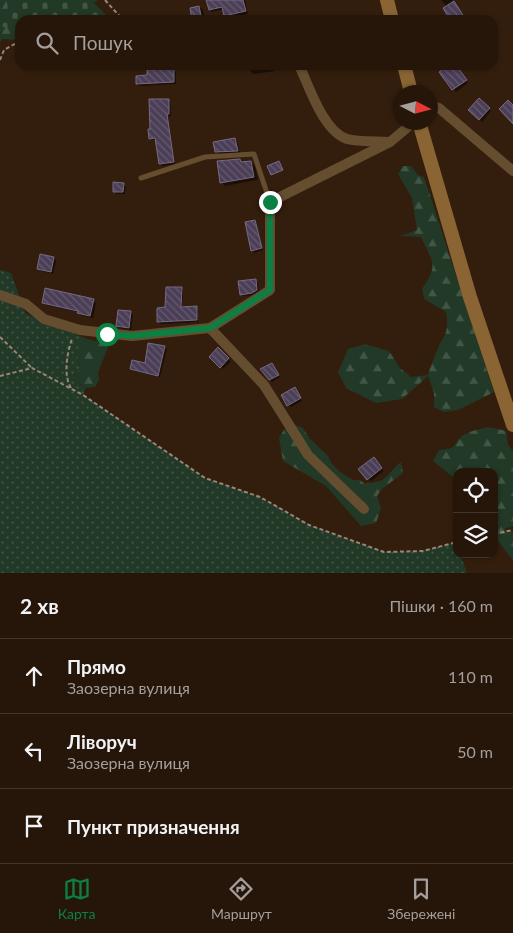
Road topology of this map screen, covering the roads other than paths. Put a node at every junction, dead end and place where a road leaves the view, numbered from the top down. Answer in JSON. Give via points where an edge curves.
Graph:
{"nodes":[{"id":1,"x":387,"y":0,"type":"edge"},
{"id":2,"x":391,"y":15,"type":"edge"},
{"id":3,"x":301,"y":70,"type":"edge"},
{"id":4,"x":405,"y":70,"type":"edge"},
{"id":5,"x":409,"y":85,"type":"edge"},
{"id":6,"x":438,"y":108,"type":"edge"},
{"id":7,"x":404,"y":130,"type":"edge"},
{"id":8,"x":421,"y":130,"type":"edge"},
{"id":9,"x":390,"y":142,"type":"junction"},
{"id":10,"x":513,"y":171,"type":"edge"},
{"id":11,"x":140,"y":178,"type":"dead end"},
{"id":12,"x":270,"y":202,"type":"junction"},
{"id":13,"x":0,"y":295,"type":"edge"},
{"id":14,"x":210,"y":328,"type":"junction"},
{"id":15,"x":513,"y":426,"type":"edge"},
{"id":16,"x":364,"y":509,"type":"dead end"}],
"edges":[{"from":1,"to":2,"type":"main road"},
{"from":3,"to":9,"type":"street","via":[[326,122],[336,132],[347,139]]},
{"from":4,"to":5,"type":"main road"},
{"from":6,"to":10,"type":"street"},
{"from":7,"to":9,"type":"street"},
{"from":8,"to":15,"type":"main road","via":[[470,297]]},
{"from":9,"to":12,"type":"street"},
{"from":11,"to":12,"type":"lane","via":[[205,157],[254,154]]},
{"from":12,"to":14,"type":"street","via":[[270,290]]},
{"from":13,"to":14,"type":"street","via":[[26,304],[44,320],[80,330],[132,336]]},
{"from":14,"to":16,"type":"street","via":[[264,385],[308,455]]}]}
